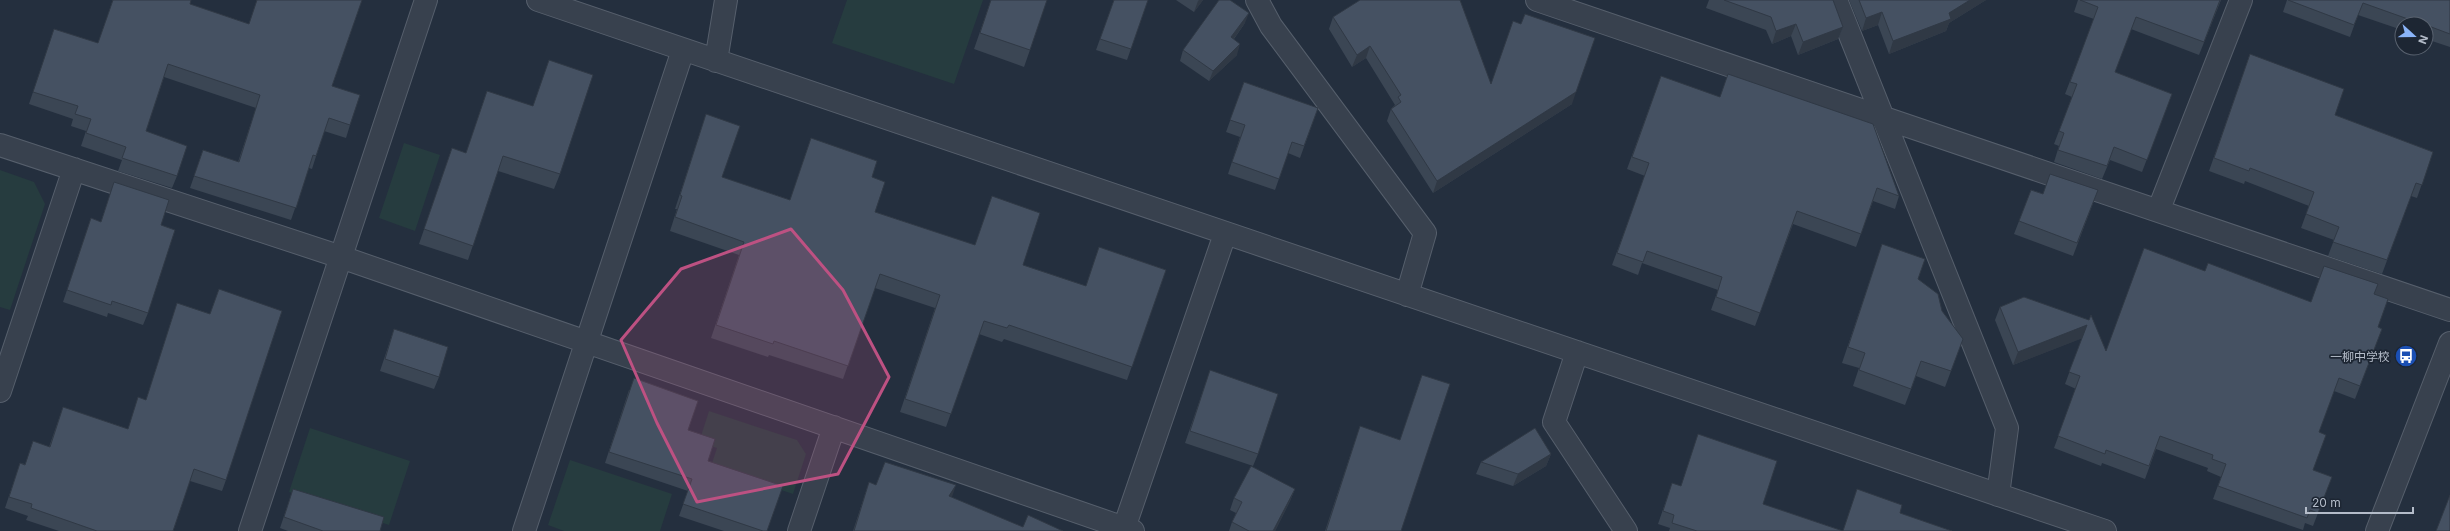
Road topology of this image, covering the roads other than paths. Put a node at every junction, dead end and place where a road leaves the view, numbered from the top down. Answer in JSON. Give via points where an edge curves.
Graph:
{"nodes":[{"id":1,"x":426,"y":0,"type":"edge"},
{"id":2,"x":538,"y":0,"type":"edge"},
{"id":3,"x":726,"y":0,"type":"edge"},
{"id":4,"x":1257,"y":0,"type":"edge"},
{"id":5,"x":1537,"y":0,"type":"edge"},
{"id":6,"x":1836,"y":0,"type":"edge"},
{"id":7,"x":2241,"y":0,"type":"edge"},
{"id":8,"x":683,"y":50,"type":"junction"},
{"id":9,"x":716,"y":61,"type":"junction"},
{"id":10,"x":1882,"y":118,"type":"junction"},
{"id":11,"x":0,"y":145,"type":"edge"},
{"id":12,"x":74,"y":169,"type":"junction"},
{"id":13,"x":2159,"y":209,"type":"junction"},
{"id":14,"x":1225,"y":234,"type":"junction"},
{"id":15,"x":341,"y":257,"type":"junction"},
{"id":16,"x":1407,"y":295,"type":"junction"},
{"id":17,"x":2450,"y":310,"type":"edge"},
{"id":18,"x":586,"y":342,"type":"junction"},
{"id":19,"x":2450,"y":343,"type":"edge"},
{"id":20,"x":1576,"y":352,"type":"junction"},
{"id":21,"x":0,"y":391,"type":"edge"},
{"id":22,"x":834,"y":427,"type":"junction"},
{"id":23,"x":1998,"y":495,"type":"junction"},
{"id":24,"x":1127,"y":530,"type":"edge"},
{"id":25,"x":250,"y":531,"type":"edge"},
{"id":26,"x":524,"y":531,"type":"edge"},
{"id":27,"x":799,"y":531,"type":"edge"},
{"id":28,"x":1626,"y":531,"type":"edge"},
{"id":29,"x":2105,"y":531,"type":"edge"},
{"id":30,"x":2377,"y":531,"type":"edge"}],
"edges":[{"from":1,"to":15,"type":"street"},
{"from":2,"to":8,"type":"street"},
{"from":3,"to":9,"type":"street"},
{"from":4,"to":16,"type":"street","via":[[1271,26],[1425,233]]},
{"from":5,"to":10,"type":"street"},
{"from":6,"to":10,"type":"street"},
{"from":7,"to":13,"type":"street"},
{"from":8,"to":9,"type":"street"},
{"from":8,"to":18,"type":"street"},
{"from":9,"to":14,"type":"street"},
{"from":10,"to":13,"type":"street"},
{"from":10,"to":23,"type":"street","via":[[2007,428]]},
{"from":11,"to":12,"type":"street"},
{"from":12,"to":15,"type":"street"},
{"from":12,"to":21,"type":"street"},
{"from":13,"to":17,"type":"street"},
{"from":14,"to":16,"type":"street"},
{"from":14,"to":24,"type":"street"},
{"from":15,"to":18,"type":"street"},
{"from":15,"to":25,"type":"street"},
{"from":16,"to":20,"type":"street"},
{"from":18,"to":22,"type":"street"},
{"from":18,"to":26,"type":"street"},
{"from":19,"to":30,"type":"street"},
{"from":20,"to":23,"type":"street"},
{"from":20,"to":28,"type":"street","via":[[1554,422]]},
{"from":22,"to":24,"type":"street"},
{"from":22,"to":27,"type":"street"},
{"from":23,"to":29,"type":"street"}]}
